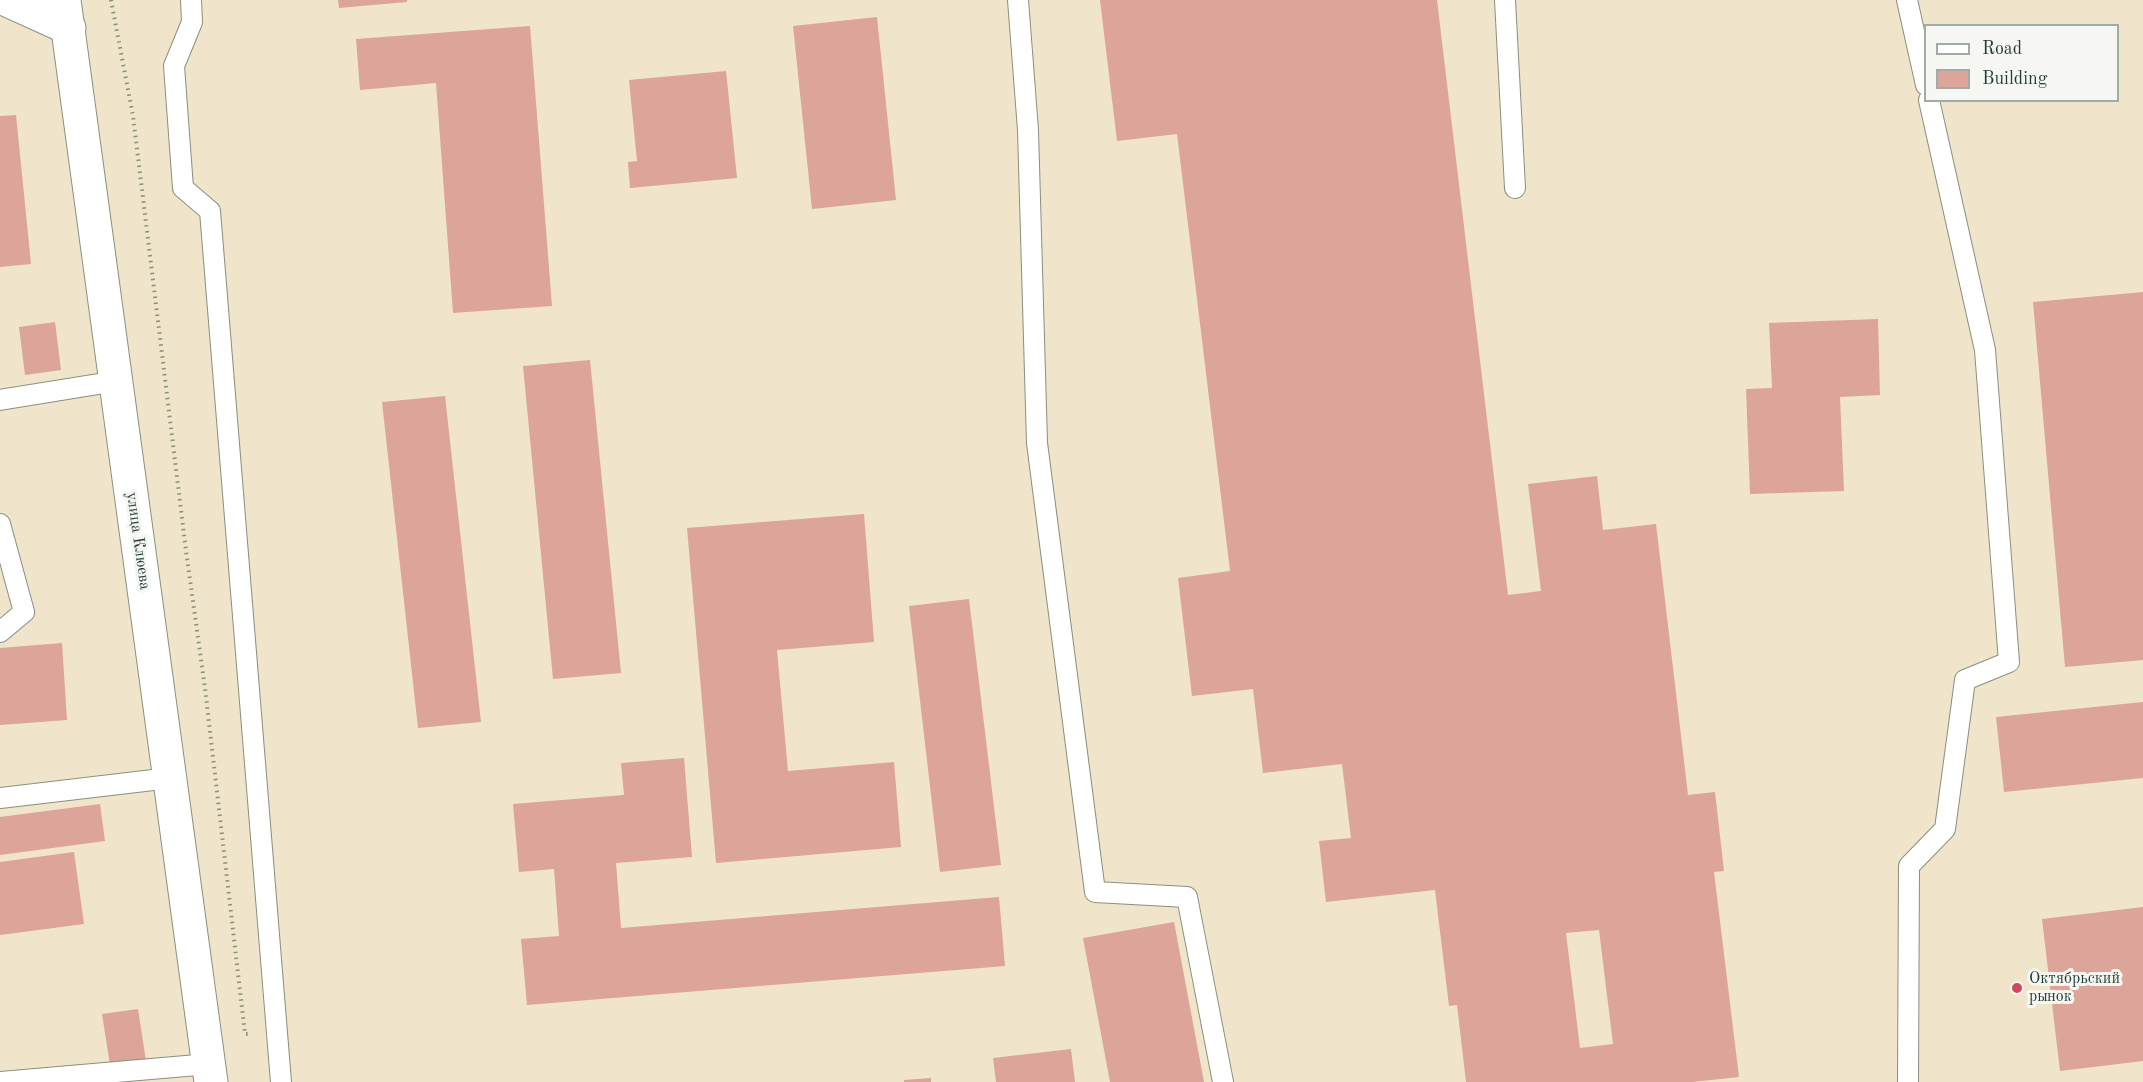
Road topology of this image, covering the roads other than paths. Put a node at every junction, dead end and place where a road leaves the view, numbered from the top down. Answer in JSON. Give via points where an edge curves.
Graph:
{"nodes":[{"id":1,"x":7,"y":0,"type":"edge"},
{"id":2,"x":192,"y":0,"type":"edge"},
{"id":3,"x":1018,"y":0,"type":"edge"},
{"id":4,"x":1505,"y":0,"type":"edge"},
{"id":5,"x":1907,"y":0,"type":"edge"},
{"id":6,"x":66,"y":14,"type":"edge"},
{"id":7,"x":1924,"y":76,"type":"edge"},
{"id":8,"x":1929,"y":102,"type":"edge"},
{"id":9,"x":1515,"y":188,"type":"dead end"},
{"id":10,"x":117,"y":381,"type":"junction"},
{"id":11,"x":0,"y":400,"type":"edge"},
{"id":12,"x":0,"y":524,"type":"edge"},
{"id":13,"x":0,"y":632,"type":"edge"},
{"id":14,"x":170,"y":778,"type":"junction"},
{"id":15,"x":0,"y":798,"type":"edge"},
{"id":16,"x":210,"y":1073,"type":"edge"},
{"id":17,"x":0,"y":1082,"type":"edge"},
{"id":18,"x":281,"y":1082,"type":"edge"},
{"id":19,"x":1223,"y":1082,"type":"edge"},
{"id":20,"x":1908,"y":1082,"type":"edge"}],
"edges":[{"from":1,"to":6,"type":"main road"},
{"from":2,"to":18,"type":"lane","via":[[192,22],[174,66],[183,188],[210,211]]},
{"from":3,"to":19,"type":"lane","via":[[1028,130],[1037,443],[1095,892],[1187,897]]},
{"from":4,"to":9,"type":"lane"},
{"from":5,"to":7,"type":"lane"},
{"from":6,"to":10,"type":"main road","name":"улица Клюева"},
{"from":8,"to":20,"type":"lane","via":[[1985,350],[2009,662],[1965,681],[1945,829],[1909,866]]},
{"from":10,"to":11,"type":"lane"},
{"from":10,"to":14,"type":"main road","name":"улица Клюева"},
{"from":12,"to":13,"type":"lane","via":[[24,612]]},
{"from":14,"to":15,"type":"lane"},
{"from":14,"to":16,"type":"main road","name":"улица Клюева"},
{"from":16,"to":17,"type":"lane"}]}
